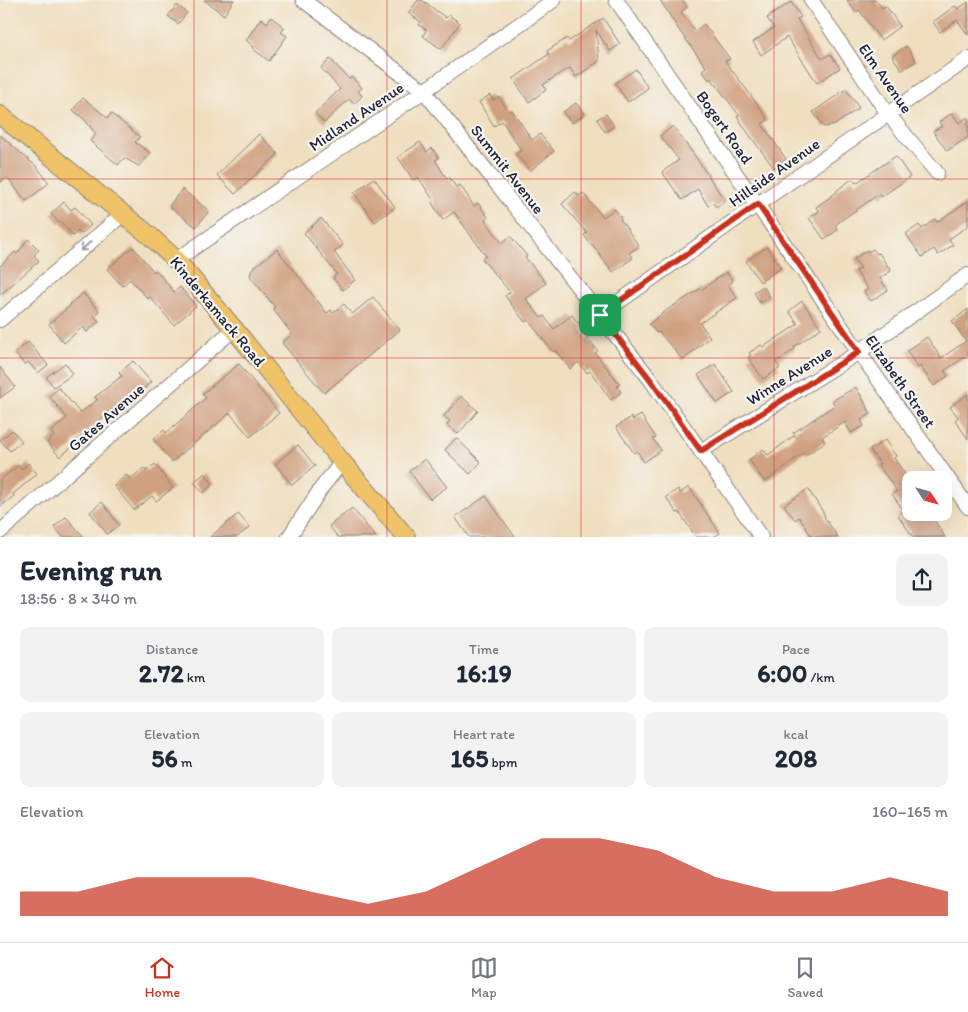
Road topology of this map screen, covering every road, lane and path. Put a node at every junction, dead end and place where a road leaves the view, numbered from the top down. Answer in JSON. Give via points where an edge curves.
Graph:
{"nodes":[{"id":1,"x":303,"y":0,"type":"edge"},
{"id":2,"x":554,"y":0,"type":"edge"},
{"id":3,"x":616,"y":0,"type":"edge"},
{"id":4,"x":811,"y":0,"type":"edge"},
{"id":5,"x":968,"y":59,"type":"edge"},
{"id":6,"x":424,"y":90,"type":"junction"},
{"id":7,"x":888,"y":114,"type":"junction"},
{"id":8,"x":0,"y":115,"type":"edge"},
{"id":9,"x":937,"y":173,"type":"dead end"},
{"id":10,"x":758,"y":204,"type":"junction"},
{"id":11,"x":123,"y":214,"type":"junction"},
{"id":12,"x":176,"y":260,"type":"junction"},
{"id":13,"x":806,"y":274,"type":"joint"},
{"id":14,"x":968,"y":275,"type":"edge"},
{"id":15,"x":600,"y":315,"type":"junction"},
{"id":16,"x":0,"y":320,"type":"edge"},
{"id":17,"x":234,"y":329,"type":"junction"},
{"id":18,"x":859,"y":352,"type":"junction"},
{"id":19,"x":701,"y":451,"type":"junction"},
{"id":20,"x":342,"y":462,"type":"junction"},
{"id":21,"x":968,"y":507,"type":"edge"},
{"id":22,"x":0,"y":532,"type":"edge"},
{"id":23,"x":289,"y":537,"type":"edge"},
{"id":24,"x":406,"y":537,"type":"edge"},
{"id":25,"x":762,"y":537,"type":"edge"}],
"edges":[{"from":1,"to":6,"type":"street","name":"Summit Avenue"},
{"from":2,"to":6,"type":"street","name":"Midland Avenue"},
{"from":3,"to":10,"type":"street","name":"Bogert Road"},
{"from":4,"to":7,"type":"street","name":"Elm Avenue"},
{"from":5,"to":7,"type":"street","name":"Hillside Avenue"},
{"from":6,"to":12,"type":"street","name":"Midland Avenue"},
{"from":6,"to":15,"type":"street","name":"Summit Avenue"},
{"from":7,"to":9,"type":"street","name":"Elm Avenue"},
{"from":7,"to":10,"type":"street","name":"Hillside Avenue"},
{"from":8,"to":11,"type":"main road","name":"Kinderkamack Road"},
{"from":10,"to":13,"type":"street","name":"Bogert Road"},
{"from":10,"to":15,"type":"street","name":"Hillside Avenue"},
{"from":11,"to":12,"type":"main road","name":"Kinderkamack Road"},
{"from":11,"to":16,"type":"street","one_way":true},
{"from":12,"to":17,"type":"main road","name":"Kinderkamack Road"},
{"from":13,"to":18,"type":"street","name":"Elizabeth Street"},
{"from":14,"to":18,"type":"street","name":"Winne Avenue"},
{"from":15,"to":19,"type":"street","name":"Summit Avenue"},
{"from":17,"to":20,"type":"main road","name":"Kinderkamack Road"},
{"from":17,"to":22,"type":"street","name":"Gates Avenue"},
{"from":18,"to":19,"type":"street","name":"Winne Avenue"},
{"from":18,"to":21,"type":"street","name":"Elizabeth Street"},
{"from":19,"to":25,"type":"street","name":"Summit Avenue"},
{"from":20,"to":23,"type":"street"},
{"from":20,"to":24,"type":"main road","name":"Kinderkamack Road"}]}
